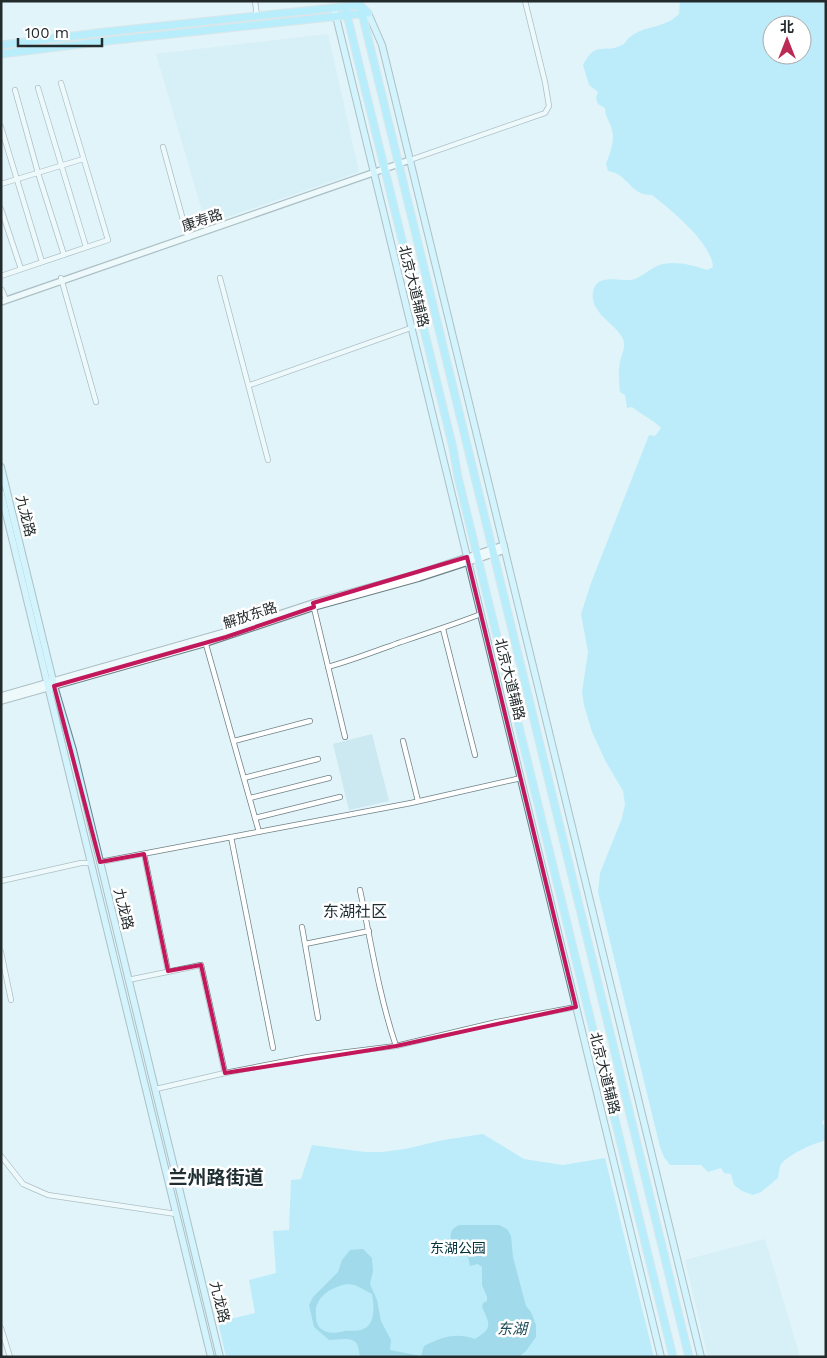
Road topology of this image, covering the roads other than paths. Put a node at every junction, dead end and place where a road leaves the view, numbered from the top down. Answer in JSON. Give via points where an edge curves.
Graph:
{"nodes":[{"id":1,"x":255,"y":1,"type":"edge"},
{"id":2,"x":525,"y":1,"type":"edge"},
{"id":3,"x":345,"y":7,"type":"junction"},
{"id":4,"x":334,"y":8,"type":"junction"},
{"id":5,"x":365,"y":14,"type":"junction"},
{"id":6,"x":257,"y":16,"type":"junction"},
{"id":7,"x":348,"y":16,"type":"junction"},
{"id":8,"x":336,"y":17,"type":"junction"},
{"id":9,"x":1,"y":45,"type":"edge"},
{"id":10,"x":1,"y":54,"type":"edge"},
{"id":11,"x":61,"y":83,"type":"dead end"},
{"id":12,"x":38,"y":88,"type":"dead end"},
{"id":13,"x":15,"y":90,"type":"dead end"},
{"id":14,"x":1,"y":127,"type":"edge"},
{"id":15,"x":163,"y":147,"type":"dead end"},
{"id":16,"x":84,"y":159,"type":"junction"},
{"id":17,"x":410,"y":159,"type":"junction"},
{"id":18,"x":399,"y":163,"type":"junction"},
{"id":19,"x":62,"y":166,"type":"junction"},
{"id":20,"x":384,"y":167,"type":"junction"},
{"id":21,"x":373,"y":171,"type":"junction"},
{"id":22,"x":38,"y":173,"type":"junction"},
{"id":23,"x":17,"y":180,"type":"junction"},
{"id":24,"x":1,"y":184,"type":"edge"},
{"id":25,"x":1,"y":209,"type":"edge"},
{"id":26,"x":188,"y":236,"type":"junction"},
{"id":27,"x":86,"y":247,"type":"junction"},
{"id":28,"x":64,"y":255,"type":"junction"},
{"id":29,"x":42,"y":262,"type":"junction"},
{"id":30,"x":22,"y":269,"type":"junction"},
{"id":31,"x":1,"y":276,"type":"edge"},
{"id":32,"x":220,"y":278,"type":"dead end"},
{"id":33,"x":61,"y":280,"type":"junction"},
{"id":34,"x":2,"y":290,"type":"edge"},
{"id":35,"x":3,"y":300,"type":"edge"},
{"id":36,"x":422,"y":324,"type":"junction"},
{"id":37,"x":411,"y":328,"type":"junction"},
{"id":38,"x":250,"y":385,"type":"junction"},
{"id":39,"x":96,"y":402,"type":"dead end"},
{"id":40,"x":268,"y":460,"type":"dead end"},
{"id":41,"x":1,"y":467,"type":"edge"},
{"id":42,"x":1,"y":493,"type":"edge"},
{"id":43,"x":504,"y":547,"type":"junction"},
{"id":44,"x":493,"y":551,"type":"junction"},
{"id":45,"x":478,"y":556,"type":"junction"},
{"id":46,"x":468,"y":559,"type":"junction"},
{"id":47,"x":313,"y":605,"type":"junction"},
{"id":48,"x":481,"y":614,"type":"junction"},
{"id":49,"x":443,"y":629,"type":"junction"},
{"id":50,"x":205,"y":640,"type":"junction"},
{"id":51,"x":328,"y":667,"type":"junction"},
{"id":52,"x":50,"y":685,"type":"junction"},
{"id":53,"x":1,"y":696,"type":"edge"},
{"id":54,"x":1,"y":701,"type":"edge"},
{"id":55,"x":310,"y":721,"type":"dead end"},
{"id":56,"x":345,"y":737,"type":"dead end"},
{"id":57,"x":234,"y":741,"type":"junction"},
{"id":58,"x":403,"y":741,"type":"dead end"},
{"id":59,"x":475,"y":756,"type":"dead end"},
{"id":60,"x":318,"y":759,"type":"dead end"},
{"id":61,"x":244,"y":778,"type":"junction"},
{"id":62,"x":329,"y":778,"type":"dead end"},
{"id":63,"x":521,"y":778,"type":"junction"},
{"id":64,"x":340,"y":797,"type":"dead end"},
{"id":65,"x":250,"y":798,"type":"junction"},
{"id":66,"x":418,"y":801,"type":"junction"},
{"id":67,"x":255,"y":818,"type":"junction"},
{"id":68,"x":259,"y":832,"type":"junction"},
{"id":69,"x":231,"y":837,"type":"junction"},
{"id":70,"x":144,"y":854,"type":"junction"},
{"id":71,"x":100,"y":862,"type":"junction"},
{"id":72,"x":91,"y":863,"type":"junction"},
{"id":73,"x":1,"y":881,"type":"edge"},
{"id":74,"x":360,"y":890,"type":"dead end"},
{"id":75,"x":302,"y":927,"type":"dead end"},
{"id":76,"x":369,"y":931,"type":"junction"},
{"id":77,"x":305,"y":944,"type":"junction"},
{"id":78,"x":1,"y":952,"type":"edge"},
{"id":79,"x":168,"y":971,"type":"junction"},
{"id":80,"x":128,"y":980,"type":"junction"},
{"id":81,"x":11,"y":1000,"type":"dead end"},
{"id":82,"x":576,"y":1007,"type":"junction"},
{"id":83,"x":318,"y":1018,"type":"dead end"},
{"id":84,"x":396,"y":1046,"type":"junction"},
{"id":85,"x":273,"y":1048,"type":"dead end"},
{"id":86,"x":225,"y":1073,"type":"junction"},
{"id":87,"x":156,"y":1089,"type":"junction"},
{"id":88,"x":1,"y":1156,"type":"edge"},
{"id":89,"x":176,"y":1214,"type":"junction"},
{"id":90,"x":1,"y":1328,"type":"edge"},
{"id":91,"x":10,"y":1357,"type":"edge"},
{"id":92,"x":211,"y":1357,"type":"edge"},
{"id":93,"x":220,"y":1357,"type":"edge"},
{"id":94,"x":660,"y":1357,"type":"edge"},
{"id":95,"x":673,"y":1357,"type":"edge"},
{"id":96,"x":689,"y":1357,"type":"edge"},
{"id":97,"x":701,"y":1357,"type":"edge"}],
"edges":[{"from":1,"to":6,"type":"street"},
{"from":2,"to":17,"type":"street","via":[[545,82],[549,106],[545,113]]},
{"from":3,"to":4,"type":"main road"},
{"from":3,"to":5,"type":"main road","via":[[360,5]]},
{"from":3,"to":7,"type":"main road"},
{"from":4,"to":6,"type":"main road"},
{"from":4,"to":8,"type":"main road","name":"北京大道辅路"},
{"from":5,"to":7,"type":"main road"},
{"from":5,"to":17,"type":"main road","name":"北京大道辅路","via":[[382,45]]},
{"from":5,"to":18,"type":"main road"},
{"from":6,"to":9,"type":"main road"},
{"from":7,"to":8,"type":"main road"},
{"from":7,"to":20,"type":"main road"},
{"from":8,"to":10,"type":"main road"},
{"from":8,"to":21,"type":"main road","name":"北京大道辅路"},
{"from":11,"to":16,"type":"street"},
{"from":12,"to":19,"type":"street"},
{"from":13,"to":22,"type":"street"},
{"from":14,"to":23,"type":"street"},
{"from":15,"to":26,"type":"street"},
{"from":16,"to":19,"type":"street"},
{"from":16,"to":27,"type":"street","via":[[108,240]]},
{"from":17,"to":18,"type":"street","name":"康寿路"},
{"from":17,"to":43,"type":"main road","name":"北京大道辅路"},
{"from":18,"to":20,"type":"street","name":"康寿路"},
{"from":18,"to":44,"type":"main road"},
{"from":19,"to":22,"type":"street"},
{"from":19,"to":27,"type":"street"},
{"from":20,"to":21,"type":"street","name":"康寿路"},
{"from":20,"to":36,"type":"main road"},
{"from":21,"to":26,"type":"street","name":"康寿路"},
{"from":21,"to":37,"type":"main road","name":"北京大道辅路"},
{"from":22,"to":23,"type":"street"},
{"from":22,"to":28,"type":"street"},
{"from":23,"to":24,"type":"street"},
{"from":23,"to":29,"type":"street"},
{"from":25,"to":30,"type":"street"},
{"from":26,"to":33,"type":"street","name":"康寿路"},
{"from":27,"to":28,"type":"street"},
{"from":28,"to":29,"type":"street"},
{"from":29,"to":30,"type":"street"},
{"from":30,"to":31,"type":"street"},
{"from":32,"to":38,"type":"street"},
{"from":33,"to":35,"type":"street","name":"康寿路"},
{"from":33,"to":39,"type":"street"},
{"from":34,"to":35,"type":"street"},
{"from":36,"to":37,"type":"street"},
{"from":36,"to":45,"type":"main road"},
{"from":37,"to":38,"type":"street"},
{"from":37,"to":46,"type":"main road","name":"北京大道辅路"},
{"from":38,"to":40,"type":"street"},
{"from":41,"to":52,"type":"main road","name":"九龙路"},
{"from":42,"to":52,"type":"main road","name":"九龙路"},
{"from":43,"to":44,"type":"street","name":"解放东路"},
{"from":43,"to":97,"type":"main road","name":"北京大道辅路"},
{"from":44,"to":45,"type":"street","name":"解放东路"},
{"from":44,"to":96,"type":"main road"},
{"from":45,"to":46,"type":"street","name":"解放东路"},
{"from":45,"to":95,"type":"main road"},
{"from":46,"to":47,"type":"street","name":"解放东路"},
{"from":46,"to":48,"type":"main road","name":"北京大道辅路"},
{"from":47,"to":50,"type":"street","name":"解放东路"},
{"from":47,"to":51,"type":"street"},
{"from":48,"to":49,"type":"street"},
{"from":48,"to":63,"type":"main road","name":"北京大道辅路"},
{"from":49,"to":51,"type":"street"},
{"from":49,"to":59,"type":"street"},
{"from":50,"to":52,"type":"street","name":"解放东路"},
{"from":50,"to":57,"type":"street"},
{"from":51,"to":56,"type":"street"},
{"from":52,"to":53,"type":"street","name":"解放东路"},
{"from":52,"to":54,"type":"street","name":"解放东路"},
{"from":52,"to":71,"type":"main road","name":"九龙路","via":[[73,750]]},
{"from":52,"to":72,"type":"main road","name":"九龙路"},
{"from":55,"to":57,"type":"street"},
{"from":57,"to":61,"type":"street"},
{"from":58,"to":66,"type":"street"},
{"from":60,"to":61,"type":"street"},
{"from":61,"to":65,"type":"street"},
{"from":62,"to":65,"type":"street"},
{"from":63,"to":66,"type":"street"},
{"from":63,"to":82,"type":"main road","name":"北京大道辅路"},
{"from":64,"to":67,"type":"street"},
{"from":65,"to":67,"type":"street"},
{"from":66,"to":68,"type":"street"},
{"from":67,"to":68,"type":"street"},
{"from":68,"to":69,"type":"street"},
{"from":69,"to":70,"type":"street"},
{"from":69,"to":85,"type":"street"},
{"from":70,"to":71,"type":"street"},
{"from":70,"to":79,"type":"street"},
{"from":71,"to":80,"type":"main road","name":"九龙路"},
{"from":72,"to":73,"type":"street"},
{"from":72,"to":89,"type":"main road","name":"九龙路"},
{"from":74,"to":76,"type":"street"},
{"from":75,"to":77,"type":"street"},
{"from":76,"to":77,"type":"street"},
{"from":76,"to":84,"type":"street"},
{"from":77,"to":83,"type":"street"},
{"from":78,"to":81,"type":"street"},
{"from":79,"to":80,"type":"street"},
{"from":79,"to":86,"type":"street","via":[[200,965]]},
{"from":80,"to":87,"type":"main road","name":"九龙路"},
{"from":82,"to":84,"type":"street"},
{"from":82,"to":94,"type":"main road","name":"北京大道辅路"},
{"from":84,"to":86,"type":"street","via":[[308,1057]]},
{"from":86,"to":87,"type":"street"},
{"from":87,"to":93,"type":"main road","name":"九龙路"},
{"from":88,"to":89,"type":"street","via":[[23,1184],[48,1195]]},
{"from":89,"to":92,"type":"main road","name":"九龙路"},
{"from":90,"to":91,"type":"street"}]}
